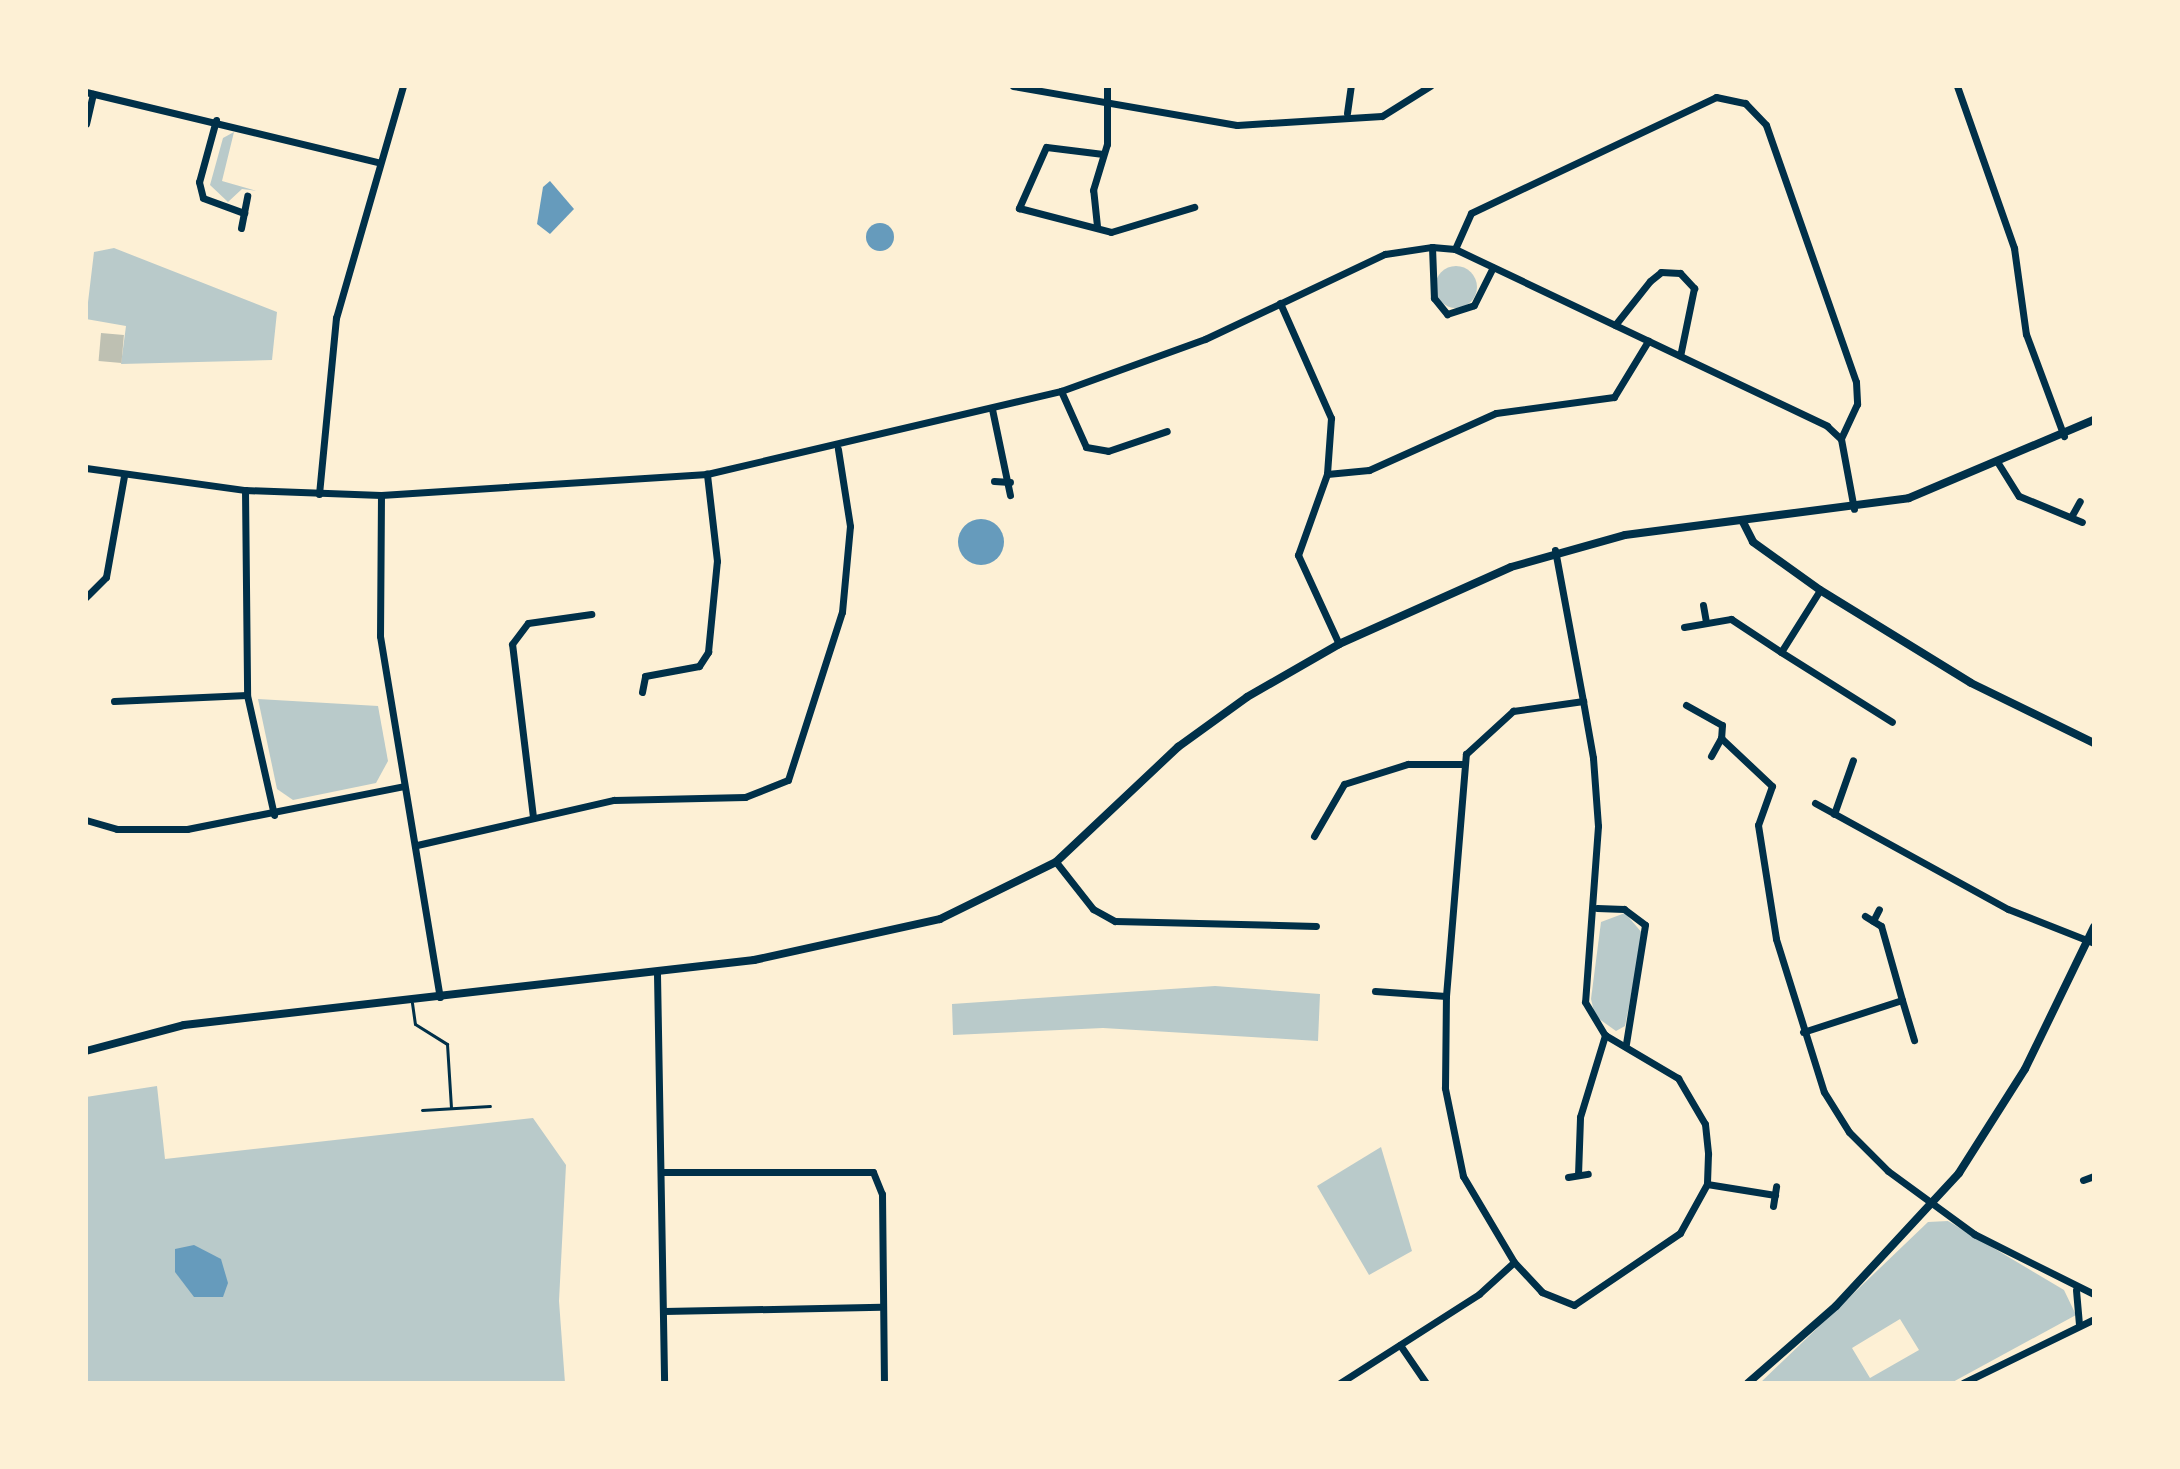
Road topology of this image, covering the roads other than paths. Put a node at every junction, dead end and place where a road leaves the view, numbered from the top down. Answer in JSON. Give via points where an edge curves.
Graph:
{"nodes":[{"id":1,"x":403,"y":86,"type":"edge"},
{"id":2,"x":1013,"y":86,"type":"edge"},
{"id":3,"x":1107,"y":86,"type":"edge"},
{"id":4,"x":1351,"y":86,"type":"edge"},
{"id":5,"x":1430,"y":86,"type":"edge"},
{"id":6,"x":1957,"y":86,"type":"edge"},
{"id":7,"x":89,"y":93,"type":"edge"},
{"id":8,"x":1108,"y":103,"type":"junction"},
{"id":9,"x":1347,"y":113,"type":"junction"},
{"id":10,"x":216,"y":120,"type":"junction"},
{"id":11,"x":86,"y":124,"type":"edge"},
{"id":12,"x":1103,"y":154,"type":"junction"},
{"id":13,"x":378,"y":162,"type":"junction"},
{"id":14,"x":247,"y":196,"type":"dead end"},
{"id":15,"x":1194,"y":207,"type":"dead end"},
{"id":16,"x":244,"y":213,"type":"junction"},
{"id":17,"x":1097,"y":226,"type":"junction"},
{"id":18,"x":241,"y":228,"type":"dead end"},
{"id":19,"x":1432,"y":247,"type":"junction"},
{"id":20,"x":1455,"y":249,"type":"junction"},
{"id":21,"x":1493,"y":267,"type":"junction"},
{"id":22,"x":1280,"y":303,"type":"junction"},
{"id":23,"x":1615,"y":325,"type":"junction"},
{"id":24,"x":1648,"y":341,"type":"junction"},
{"id":25,"x":1680,"y":356,"type":"junction"},
{"id":26,"x":1061,"y":391,"type":"junction"},
{"id":27,"x":992,"y":409,"type":"junction"},
{"id":28,"x":2094,"y":420,"type":"edge"},
{"id":29,"x":1167,"y":431,"type":"dead end"},
{"id":30,"x":2064,"y":436,"type":"junction"},
{"id":31,"x":1841,"y":439,"type":"junction"},
{"id":32,"x":838,"y":449,"type":"junction"},
{"id":33,"x":1998,"y":463,"type":"junction"},
{"id":34,"x":86,"y":468,"type":"edge"},
{"id":35,"x":707,"y":474,"type":"junction"},
{"id":36,"x":1327,"y":474,"type":"junction"},
{"id":37,"x":124,"y":476,"type":"junction"},
{"id":38,"x":994,"y":481,"type":"dead end"},
{"id":39,"x":1010,"y":482,"type":"junction"},
{"id":40,"x":245,"y":490,"type":"junction"},
{"id":41,"x":319,"y":494,"type":"junction"},
{"id":42,"x":381,"y":495,"type":"junction"},
{"id":43,"x":1010,"y":495,"type":"dead end"},
{"id":44,"x":2080,"y":501,"type":"dead end"},
{"id":45,"x":1854,"y":509,"type":"junction"},
{"id":46,"x":2071,"y":517,"type":"junction"},
{"id":47,"x":1743,"y":522,"type":"junction"},
{"id":48,"x":2082,"y":522,"type":"dead end"},
{"id":49,"x":1555,"y":550,"type":"junction"},
{"id":50,"x":1820,"y":590,"type":"junction"},
{"id":51,"x":86,"y":597,"type":"edge"},
{"id":52,"x":1703,"y":605,"type":"dead end"},
{"id":53,"x":591,"y":614,"type":"dead end"},
{"id":54,"x":1706,"y":622,"type":"junction"},
{"id":55,"x":1684,"y":627,"type":"dead end"},
{"id":56,"x":1339,"y":644,"type":"junction"},
{"id":57,"x":1781,"y":652,"type":"junction"},
{"id":58,"x":642,"y":692,"type":"dead end"},
{"id":59,"x":247,"y":695,"type":"junction"},
{"id":60,"x":114,"y":701,"type":"dead end"},
{"id":61,"x":1583,"y":701,"type":"junction"},
{"id":62,"x":1686,"y":705,"type":"dead end"},
{"id":63,"x":1892,"y":722,"type":"dead end"},
{"id":64,"x":1721,"y":738,"type":"junction"},
{"id":65,"x":2094,"y":743,"type":"edge"},
{"id":66,"x":1711,"y":756,"type":"dead end"},
{"id":67,"x":1853,"y":760,"type":"dead end"},
{"id":68,"x":1462,"y":764,"type":"junction"},
{"id":69,"x":404,"y":786,"type":"junction"},
{"id":70,"x":1815,"y":803,"type":"dead end"},
{"id":71,"x":1834,"y":814,"type":"junction"},
{"id":72,"x":274,"y":815,"type":"junction"},
{"id":73,"x":533,"y":817,"type":"junction"},
{"id":74,"x":86,"y":820,"type":"edge"},
{"id":75,"x":1314,"y":836,"type":"dead end"},
{"id":76,"x":417,"y":845,"type":"junction"},
{"id":77,"x":1056,"y":862,"type":"junction"},
{"id":78,"x":1597,"y":908,"type":"junction"},
{"id":79,"x":1879,"y":909,"type":"dead end"},
{"id":80,"x":1316,"y":926,"type":"dead end"},
{"id":81,"x":2094,"y":927,"type":"edge"},
{"id":82,"x":2091,"y":942,"type":"edge"},
{"id":83,"x":657,"y":974,"type":"junction"},
{"id":84,"x":1375,"y":991,"type":"dead end"},
{"id":85,"x":1446,"y":996,"type":"junction"},
{"id":86,"x":440,"y":997,"type":"junction"},
{"id":87,"x":412,"y":999,"type":"junction"},
{"id":88,"x":1902,"y":1000,"type":"junction"},
{"id":89,"x":1803,"y":1032,"type":"junction"},
{"id":90,"x":1605,"y":1035,"type":"junction"},
{"id":91,"x":1914,"y":1040,"type":"dead end"},
{"id":92,"x":1626,"y":1044,"type":"junction"},
{"id":93,"x":86,"y":1051,"type":"edge"},
{"id":94,"x":490,"y":1106,"type":"dead end"},
{"id":95,"x":451,"y":1107,"type":"junction"},
{"id":96,"x":422,"y":1110,"type":"dead end"},
{"id":97,"x":662,"y":1172,"type":"junction"},
{"id":98,"x":1588,"y":1174,"type":"dead end"},
{"id":99,"x":1578,"y":1175,"type":"junction"},
{"id":100,"x":2094,"y":1176,"type":"edge"},
{"id":101,"x":1568,"y":1177,"type":"dead end"},
{"id":102,"x":2083,"y":1180,"type":"dead end"},
{"id":103,"x":1707,"y":1184,"type":"junction"},
{"id":104,"x":1933,"y":1205,"type":"junction"},
{"id":105,"x":1773,"y":1206,"type":"dead end"},
{"id":106,"x":1514,"y":1262,"type":"junction"},
{"id":107,"x":2076,"y":1290,"type":"junction"},
{"id":108,"x":2094,"y":1294,"type":"edge"},
{"id":109,"x":881,"y":1307,"type":"junction"},
{"id":110,"x":664,"y":1311,"type":"junction"},
{"id":111,"x":2094,"y":1319,"type":"edge"},
{"id":112,"x":2079,"y":1324,"type":"junction"},
{"id":113,"x":1400,"y":1345,"type":"junction"},
{"id":114,"x":664,"y":1383,"type":"edge"},
{"id":115,"x":884,"y":1383,"type":"edge"},
{"id":116,"x":1340,"y":1383,"type":"edge"},
{"id":117,"x":1426,"y":1383,"type":"edge"},
{"id":118,"x":1748,"y":1383,"type":"edge"},
{"id":119,"x":1963,"y":1383,"type":"edge"}],
"edges":[{"from":1,"to":13,"type":"street"},
{"from":2,"to":8,"type":"street"},
{"from":3,"to":8,"type":"street"},
{"from":4,"to":9,"type":"street"},
{"from":5,"to":9,"type":"street","via":[[1382,116]]},
{"from":6,"to":30,"type":"street","via":[[2014,248],[2026,334]]},
{"from":7,"to":10,"type":"street"},
{"from":7,"to":11,"type":"street"},
{"from":8,"to":9,"type":"street","via":[[1237,125]]},
{"from":8,"to":12,"type":"street"},
{"from":10,"to":13,"type":"street"},
{"from":10,"to":16,"type":"street","via":[[199,182],[203,198]]},
{"from":12,"to":17,"type":"street","via":[[1093,190]]},
{"from":12,"to":17,"type":"street","via":[[1046,147],[1019,208]]},
{"from":13,"to":41,"type":"street","via":[[328,362]]},
{"from":14,"to":16,"type":"street"},
{"from":15,"to":17,"type":"street","via":[[1138,229]]},
{"from":16,"to":18,"type":"street"},
{"from":19,"to":20,"type":"street"},
{"from":19,"to":21,"type":"street","via":[[1434,298],[1447,314],[1474,305]]},
{"from":19,"to":22,"type":"street","via":[[1385,254]]},
{"from":20,"to":21,"type":"street"},
{"from":20,"to":31,"type":"street","via":[[1471,213],[1693,106],[1716,97],[1745,103],[1766,125],[1856,382],[1857,404]]},
{"from":21,"to":23,"type":"street"},
{"from":22,"to":26,"type":"street"},
{"from":22,"to":36,"type":"street","via":[[1331,418]]},
{"from":23,"to":24,"type":"street"},
{"from":23,"to":25,"type":"street","via":[[1661,272],[1680,273],[1694,288]]},
{"from":24,"to":25,"type":"street"},
{"from":24,"to":36,"type":"street","via":[[1614,397],[1496,413],[1369,470]]},
{"from":25,"to":31,"type":"street","via":[[1827,426]]},
{"from":26,"to":27,"type":"street"},
{"from":26,"to":29,"type":"street","via":[[1086,447],[1108,451]]},
{"from":27,"to":32,"type":"street"},
{"from":27,"to":39,"type":"street"},
{"from":28,"to":30,"type":"street"},
{"from":30,"to":33,"type":"street"},
{"from":31,"to":45,"type":"street"},
{"from":32,"to":35,"type":"street"},
{"from":32,"to":73,"type":"street","via":[[850,526],[842,612],[788,780],[754,796],[627,799]]},
{"from":33,"to":45,"type":"street","via":[[1909,498]]},
{"from":33,"to":46,"type":"street","via":[[2019,496]]},
{"from":34,"to":37,"type":"street"},
{"from":35,"to":42,"type":"street"},
{"from":35,"to":58,"type":"street","via":[[717,561],[708,652],[699,666],[645,676]]},
{"from":36,"to":56,"type":"street","via":[[1298,555]]},
{"from":37,"to":40,"type":"street"},
{"from":37,"to":51,"type":"street","via":[[106,577]]},
{"from":38,"to":39,"type":"street"},
{"from":39,"to":43,"type":"street"},
{"from":40,"to":41,"type":"street"},
{"from":40,"to":59,"type":"street"},
{"from":41,"to":42,"type":"street"},
{"from":42,"to":69,"type":"street","via":[[380,636]]},
{"from":44,"to":46,"type":"street"},
{"from":45,"to":47,"type":"street"},
{"from":46,"to":48,"type":"street"},
{"from":47,"to":49,"type":"street"},
{"from":47,"to":50,"type":"street","via":[[1753,542]]},
{"from":49,"to":56,"type":"street"},
{"from":49,"to":61,"type":"street"},
{"from":50,"to":57,"type":"street"},
{"from":50,"to":65,"type":"street","via":[[1971,683]]},
{"from":52,"to":54,"type":"street"},
{"from":53,"to":73,"type":"street","via":[[528,623],[512,644]]},
{"from":54,"to":55,"type":"street"},
{"from":54,"to":57,"type":"street","via":[[1731,619]]},
{"from":56,"to":77,"type":"street","via":[[1178,747]]},
{"from":57,"to":63,"type":"street"},
{"from":59,"to":60,"type":"street"},
{"from":59,"to":72,"type":"street"},
{"from":61,"to":68,"type":"street","via":[[1499,718]]},
{"from":61,"to":78,"type":"street","via":[[1598,826]]},
{"from":62,"to":64,"type":"street","via":[[1722,725]]},
{"from":64,"to":66,"type":"street"},
{"from":64,"to":89,"type":"street","via":[[1772,786],[1759,835],[1776,939]]},
{"from":67,"to":71,"type":"street"},
{"from":68,"to":75,"type":"street","via":[[1408,764],[1344,784]]},
{"from":68,"to":85,"type":"street"},
{"from":69,"to":72,"type":"street"},
{"from":69,"to":76,"type":"street"},
{"from":70,"to":71,"type":"street"},
{"from":71,"to":82,"type":"street","via":[[2008,909]]},
{"from":72,"to":74,"type":"street","via":[[152,830]]},
{"from":73,"to":76,"type":"street"},
{"from":76,"to":86,"type":"street"},
{"from":77,"to":80,"type":"street","via":[[1093,909],[1115,921]]},
{"from":77,"to":83,"type":"street","via":[[940,919]]},
{"from":78,"to":90,"type":"street","via":[[1588,1014]]},
{"from":78,"to":92,"type":"street","via":[[1624,909],[1645,925]]},
{"from":79,"to":88,"type":"street","via":[[1869,919],[1881,926]]},
{"from":81,"to":82,"type":"street"},
{"from":82,"to":104,"type":"street","via":[[2025,1069]]},
{"from":83,"to":86,"type":"street"},
{"from":83,"to":97,"type":"street"},
{"from":84,"to":85,"type":"street"},
{"from":85,"to":106,"type":"street","via":[[1445,1088],[1456,1153]]},
{"from":86,"to":87,"type":"street"},
{"from":87,"to":93,"type":"street","via":[[184,1025]]},
{"from":87,"to":95,"type":"lane","via":[[415,1024],[447,1044]]},
{"from":88,"to":89,"type":"street"},
{"from":88,"to":91,"type":"street"},
{"from":89,"to":104,"type":"street","via":[[1824,1092],[1849,1132]]},
{"from":90,"to":92,"type":"street"},
{"from":90,"to":99,"type":"street","via":[[1580,1117]]},
{"from":92,"to":103,"type":"street","via":[[1678,1078],[1694,1102],[1705,1124]]},
{"from":94,"to":95,"type":"lane"},
{"from":95,"to":96,"type":"lane"},
{"from":97,"to":109,"type":"street","via":[[873,1172],[882,1194]]},
{"from":97,"to":110,"type":"street"},
{"from":98,"to":99,"type":"street"},
{"from":99,"to":101,"type":"street"},
{"from":100,"to":102,"type":"street"},
{"from":103,"to":105,"type":"street","via":[[1776,1191]]},
{"from":103,"to":106,"type":"street","via":[[1680,1233],[1586,1301],[1555,1302]]},
{"from":104,"to":107,"type":"street"},
{"from":104,"to":118,"type":"street","via":[[1836,1306]]},
{"from":106,"to":113,"type":"street"},
{"from":107,"to":108,"type":"street"},
{"from":107,"to":112,"type":"street"},
{"from":109,"to":110,"type":"street"},
{"from":109,"to":115,"type":"street"},
{"from":110,"to":114,"type":"street"},
{"from":111,"to":112,"type":"street"},
{"from":112,"to":119,"type":"street"},
{"from":113,"to":116,"type":"street"},
{"from":113,"to":117,"type":"street"}]}
